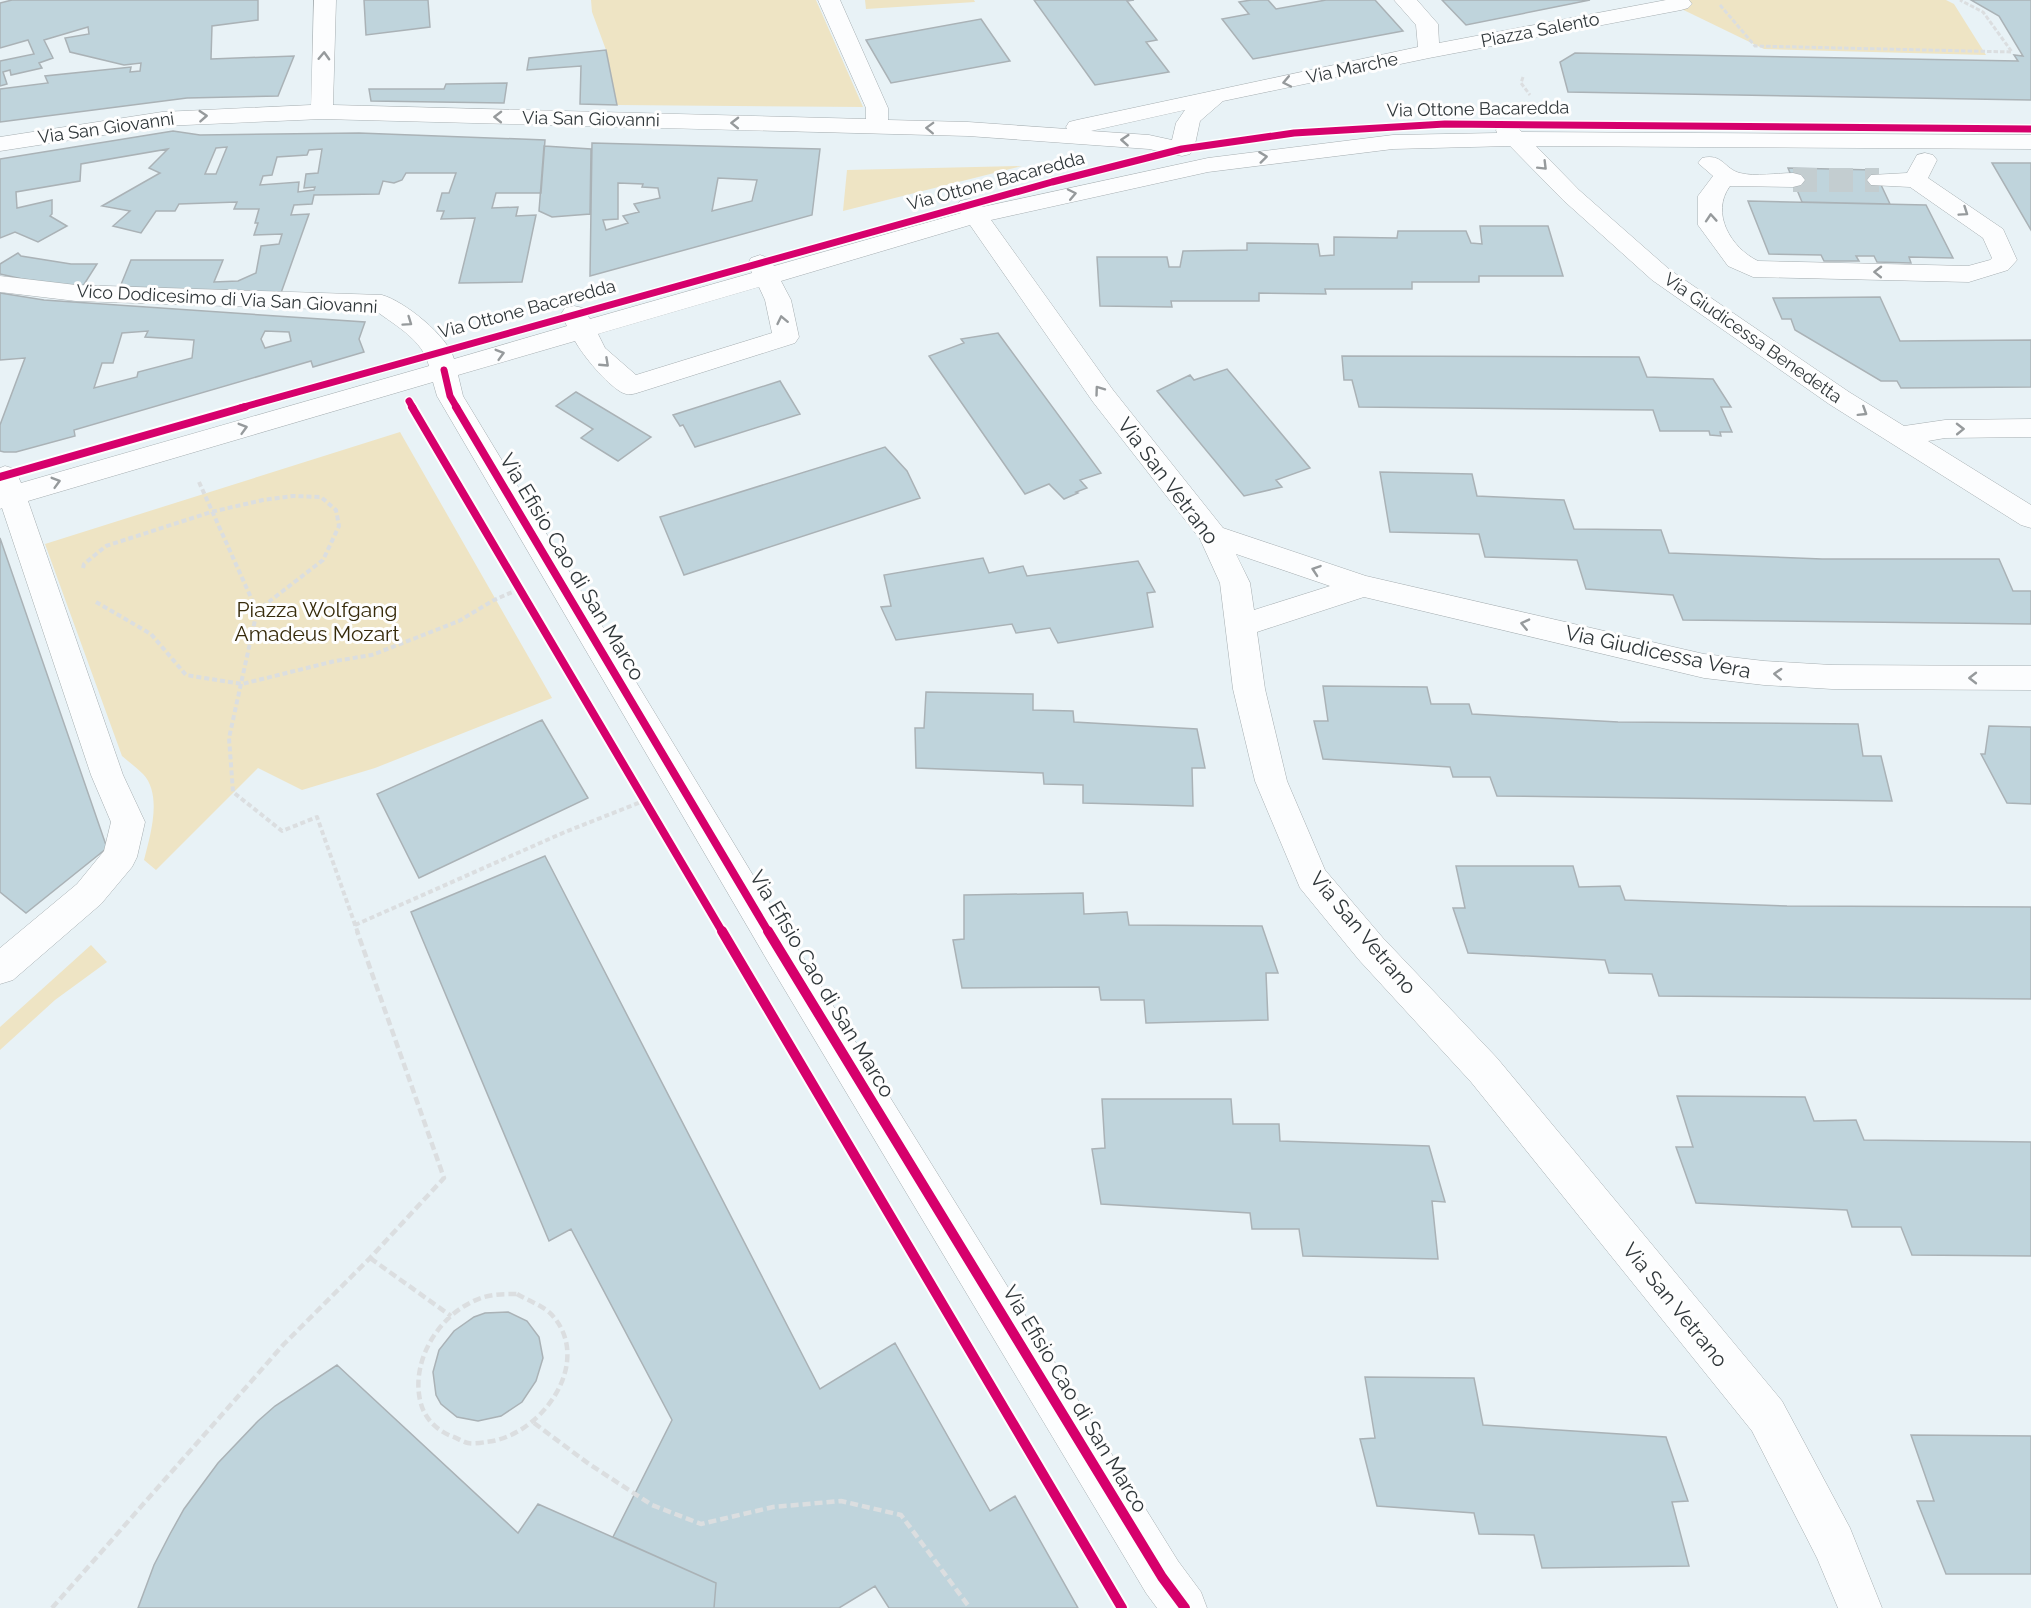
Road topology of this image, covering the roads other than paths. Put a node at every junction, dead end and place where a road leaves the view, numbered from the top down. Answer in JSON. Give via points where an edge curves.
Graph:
{"nodes":[{"id":1,"x":326,"y":0,"type":"edge"},
{"id":2,"x":829,"y":0,"type":"edge"},
{"id":3,"x":1405,"y":0,"type":"edge"},
{"id":4,"x":1677,"y":0,"type":"edge"},
{"id":5,"x":1429,"y":51,"type":"junction"},
{"id":6,"x":1216,"y":96,"type":"junction"},
{"id":7,"x":322,"y":112,"type":"junction"},
{"id":8,"x":1648,"y":125,"type":"junction"},
{"id":9,"x":877,"y":126,"type":"junction"},
{"id":10,"x":2031,"y":129,"type":"edge"},
{"id":11,"x":1508,"y":131,"type":"junction"},
{"id":12,"x":1052,"y":134,"type":"junction"},
{"id":13,"x":1932,"y":134,"type":"junction"},
{"id":14,"x":1675,"y":139,"type":"junction"},
{"id":15,"x":2031,"y":142,"type":"edge"},
{"id":16,"x":0,"y":144,"type":"edge"},
{"id":17,"x":1182,"y":149,"type":"junction"},
{"id":18,"x":1726,"y":175,"type":"junction"},
{"id":19,"x":1793,"y":180,"type":"tunnel mouth"},
{"id":20,"x":1879,"y":180,"type":"tunnel mouth"},
{"id":21,"x":1915,"y":180,"type":"junction"},
{"id":22,"x":972,"y":211,"type":"junction"},
{"id":23,"x":764,"y":269,"type":"junction"},
{"id":24,"x":0,"y":284,"type":"edge"},
{"id":25,"x":578,"y":322,"type":"junction"},
{"id":26,"x":441,"y":360,"type":"junction"},
{"id":27,"x":2031,"y":428,"type":"edge"},
{"id":28,"x":1902,"y":436,"type":"junction"},
{"id":29,"x":4,"y":487,"type":"edge"},
{"id":30,"x":2031,"y":518,"type":"edge"},
{"id":31,"x":1213,"y":535,"type":"junction"},
{"id":32,"x":1363,"y":586,"type":"junction"},
{"id":33,"x":1241,"y":626,"type":"junction"},
{"id":34,"x":2031,"y":678,"type":"edge"},
{"id":35,"x":0,"y":969,"type":"edge"},
{"id":36,"x":1185,"y":1608,"type":"edge"},
{"id":37,"x":1860,"y":1608,"type":"edge"}],
"edges":[{"from":7,"to":1,"type":"street","one_way":true},
{"from":2,"to":9,"type":"street","via":[[877,108]]},
{"from":3,"to":5,"type":"street","via":[[1428,24]]},
{"from":4,"to":5,"type":"street","name":"Piazza Salento","via":[[1681,4]]},
{"from":5,"to":6,"type":"street","name":"Via Marche","one_way":true},
{"from":6,"to":12,"type":"street","name":"Via Marche"},
{"from":6,"to":17,"type":"street","name":"Via Marche","via":[[1185,125]]},
{"from":9,"to":7,"type":"street","name":"Via San Giovanni","one_way":true},
{"from":16,"to":7,"type":"street","name":"Via San Giovanni","one_way":true,"via":[[162,119]]},
{"from":8,"to":11,"type":"street","name":"Via Ottone Bacaredda"},
{"from":8,"to":13,"type":"street","name":"Via Ottone Bacaredda"},
{"from":8,"to":14,"type":"street"},
{"from":12,"to":9,"type":"street","name":"Via San Giovanni","one_way":true},
{"from":10,"to":13,"type":"street","name":"Via Ottone Bacaredda"},
{"from":11,"to":14,"type":"street","name":"Via Ottone Bacaredda"},
{"from":11,"to":17,"type":"street","name":"Via Ottone Bacaredda","via":[[1368,127]]},
{"from":22,"to":11,"type":"street","name":"Via Ottone Bacaredda","one_way":true,"via":[[1208,165]]},
{"from":11,"to":28,"type":"street","name":"Via Giudicessa Benedetta","one_way":true,"via":[[1571,195],[1661,275],[1839,398]]},
{"from":17,"to":12,"type":"street","name":"Via San Giovanni","one_way":true,"via":[[1149,142]]},
{"from":13,"to":14,"type":"street","name":"Via Ottone Bacaredda"},
{"from":13,"to":15,"type":"street","name":"Via Ottone Bacaredda"},
{"from":13,"to":21,"type":"street"},
{"from":14,"to":18,"type":"street"},
{"from":17,"to":22,"type":"street","name":"Via Ottone Bacaredda","via":[[1052,182]]},
{"from":18,"to":19,"type":"street","via":[[1733,180]]},
{"from":21,"to":18,"type":"street","one_way":true,"via":[[1994,234],[2005,260],[1969,274],[1753,269],[1737,261],[1710,225],[1710,196]]},
{"from":20,"to":21,"type":"street"},
{"from":22,"to":23,"type":"street","name":"Via Ottone Bacaredda"},
{"from":31,"to":22,"type":"street","name":"Via San Vetrano","one_way":true,"via":[[1103,396]]},
{"from":23,"to":25,"type":"street","name":"Via Ottone Bacaredda"},
{"from":25,"to":23,"type":"street","one_way":true,"via":[[595,353],[630,386],[786,338],[778,300]]},
{"from":24,"to":26,"type":"street","name":"Vico Dodicesimo di Via San Giovanni","one_way":true,"via":[[76,293],[382,303],[424,334]]},
{"from":25,"to":26,"type":"street","name":"Via Ottone Bacaredda"},
{"from":26,"to":29,"type":"street","name":"Via Ottone Bacaredda"},
{"from":26,"to":36,"type":"street","name":"Via Efisio Cao di San Marco","via":[[450,396],[767,929],[1162,1577]]},
{"from":28,"to":27,"type":"street","one_way":true,"via":[[1945,429]]},
{"from":28,"to":30,"type":"street","name":"Via Giudicessa Benedetta"},
{"from":29,"to":35,"type":"street","via":[[107,775],[128,822],[120,857],[89,894]]},
{"from":32,"to":31,"type":"street","name":"Via Giudicessa Vera","one_way":true},
{"from":31,"to":33,"type":"street","name":"Via San Vetrano","via":[[1235,583]]},
{"from":32,"to":33,"type":"street"},
{"from":34,"to":32,"type":"street","name":"Via Giudicessa Vera","one_way":true,"via":[[1832,677],[1704,666]]},
{"from":33,"to":37,"type":"street","name":"Via San Vetrano","via":[[1249,689],[1271,780],[1312,878],[1371,949],[1484,1070],[1767,1416],[1834,1544]]}]}
